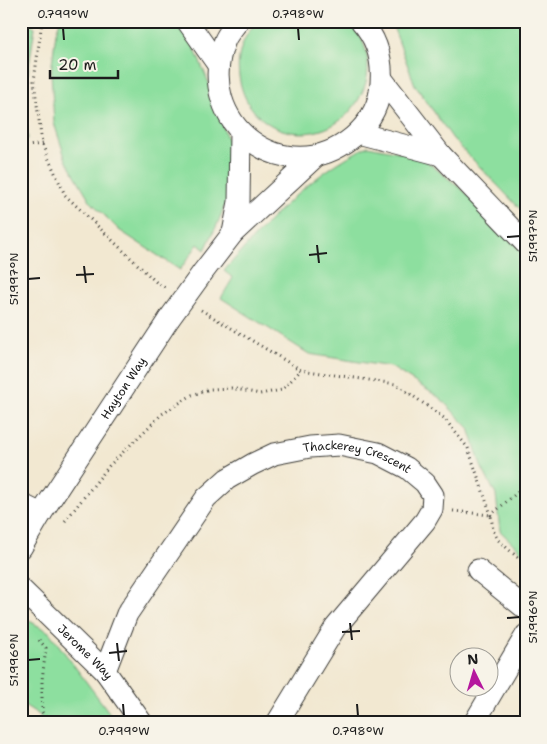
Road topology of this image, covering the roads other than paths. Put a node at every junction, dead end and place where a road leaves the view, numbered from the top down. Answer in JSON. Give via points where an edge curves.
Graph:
{"nodes":[{"id":1,"x":187,"y":21,"type":"edge"},
{"id":2,"x":238,"y":21,"type":"edge"},
{"id":3,"x":366,"y":24,"type":"edge"},
{"id":4,"x":218,"y":65,"type":"junction"},
{"id":5,"x":382,"y":79,"type":"junction"},
{"id":6,"x":240,"y":132,"type":"junction"},
{"id":7,"x":358,"y":133,"type":"junction"},
{"id":8,"x":441,"y":155,"type":"junction"},
{"id":9,"x":316,"y":156,"type":"junction"},
{"id":10,"x":233,"y":233,"type":"junction"},
{"id":11,"x":526,"y":244,"type":"edge"},
{"id":12,"x":21,"y":504,"type":"edge"},
{"id":13,"x":41,"y":514,"type":"junction"},
{"id":14,"x":21,"y":548,"type":"edge"},
{"id":15,"x":478,"y":570,"type":"dead end"},
{"id":16,"x":21,"y":589,"type":"edge"},
{"id":17,"x":526,"y":609,"type":"edge"},
{"id":18,"x":526,"y":635,"type":"edge"},
{"id":19,"x":105,"y":671,"type":"junction"},
{"id":20,"x":142,"y":723,"type":"edge"},
{"id":21,"x":277,"y":723,"type":"edge"},
{"id":22,"x":474,"y":723,"type":"edge"}],
"edges":[{"from":1,"to":4,"type":"street"},
{"from":2,"to":4,"type":"street","via":[[226,38]]},
{"from":3,"to":5,"type":"street","via":[[381,62]]},
{"from":4,"to":6,"type":"street","via":[[218,89],[226,112]]},
{"from":5,"to":7,"type":"street","via":[[379,99],[371,117]]},
{"from":5,"to":8,"type":"street"},
{"from":6,"to":9,"type":"street","via":[[262,148],[288,156]]},
{"from":6,"to":10,"type":"street","name":"Hayton Way","via":[[239,202]]},
{"from":7,"to":8,"type":"street"},
{"from":7,"to":9,"type":"street","via":[[346,143]]},
{"from":8,"to":11,"type":"street"},
{"from":9,"to":10,"type":"street","name":"Hayton Way"},
{"from":10,"to":13,"type":"street","name":"Hayton Way","bridge":true,"via":[[169,319]]},
{"from":12,"to":13,"type":"street"},
{"from":13,"to":14,"type":"street","name":"Hayton Way"},
{"from":15,"to":17,"type":"street"},
{"from":16,"to":19,"type":"street","name":"Jerome Way"},
{"from":18,"to":22,"type":"street"},
{"from":19,"to":20,"type":"street","name":"Jerome Way"},
{"from":19,"to":21,"type":"street","name":"Thackerey Crescent","via":[[127,614],[206,498],[227,479],[274,454],[310,447],[339,445],[378,453],[407,468],[425,483],[432,495],[432,509],[426,521],[336,628]]}]}
